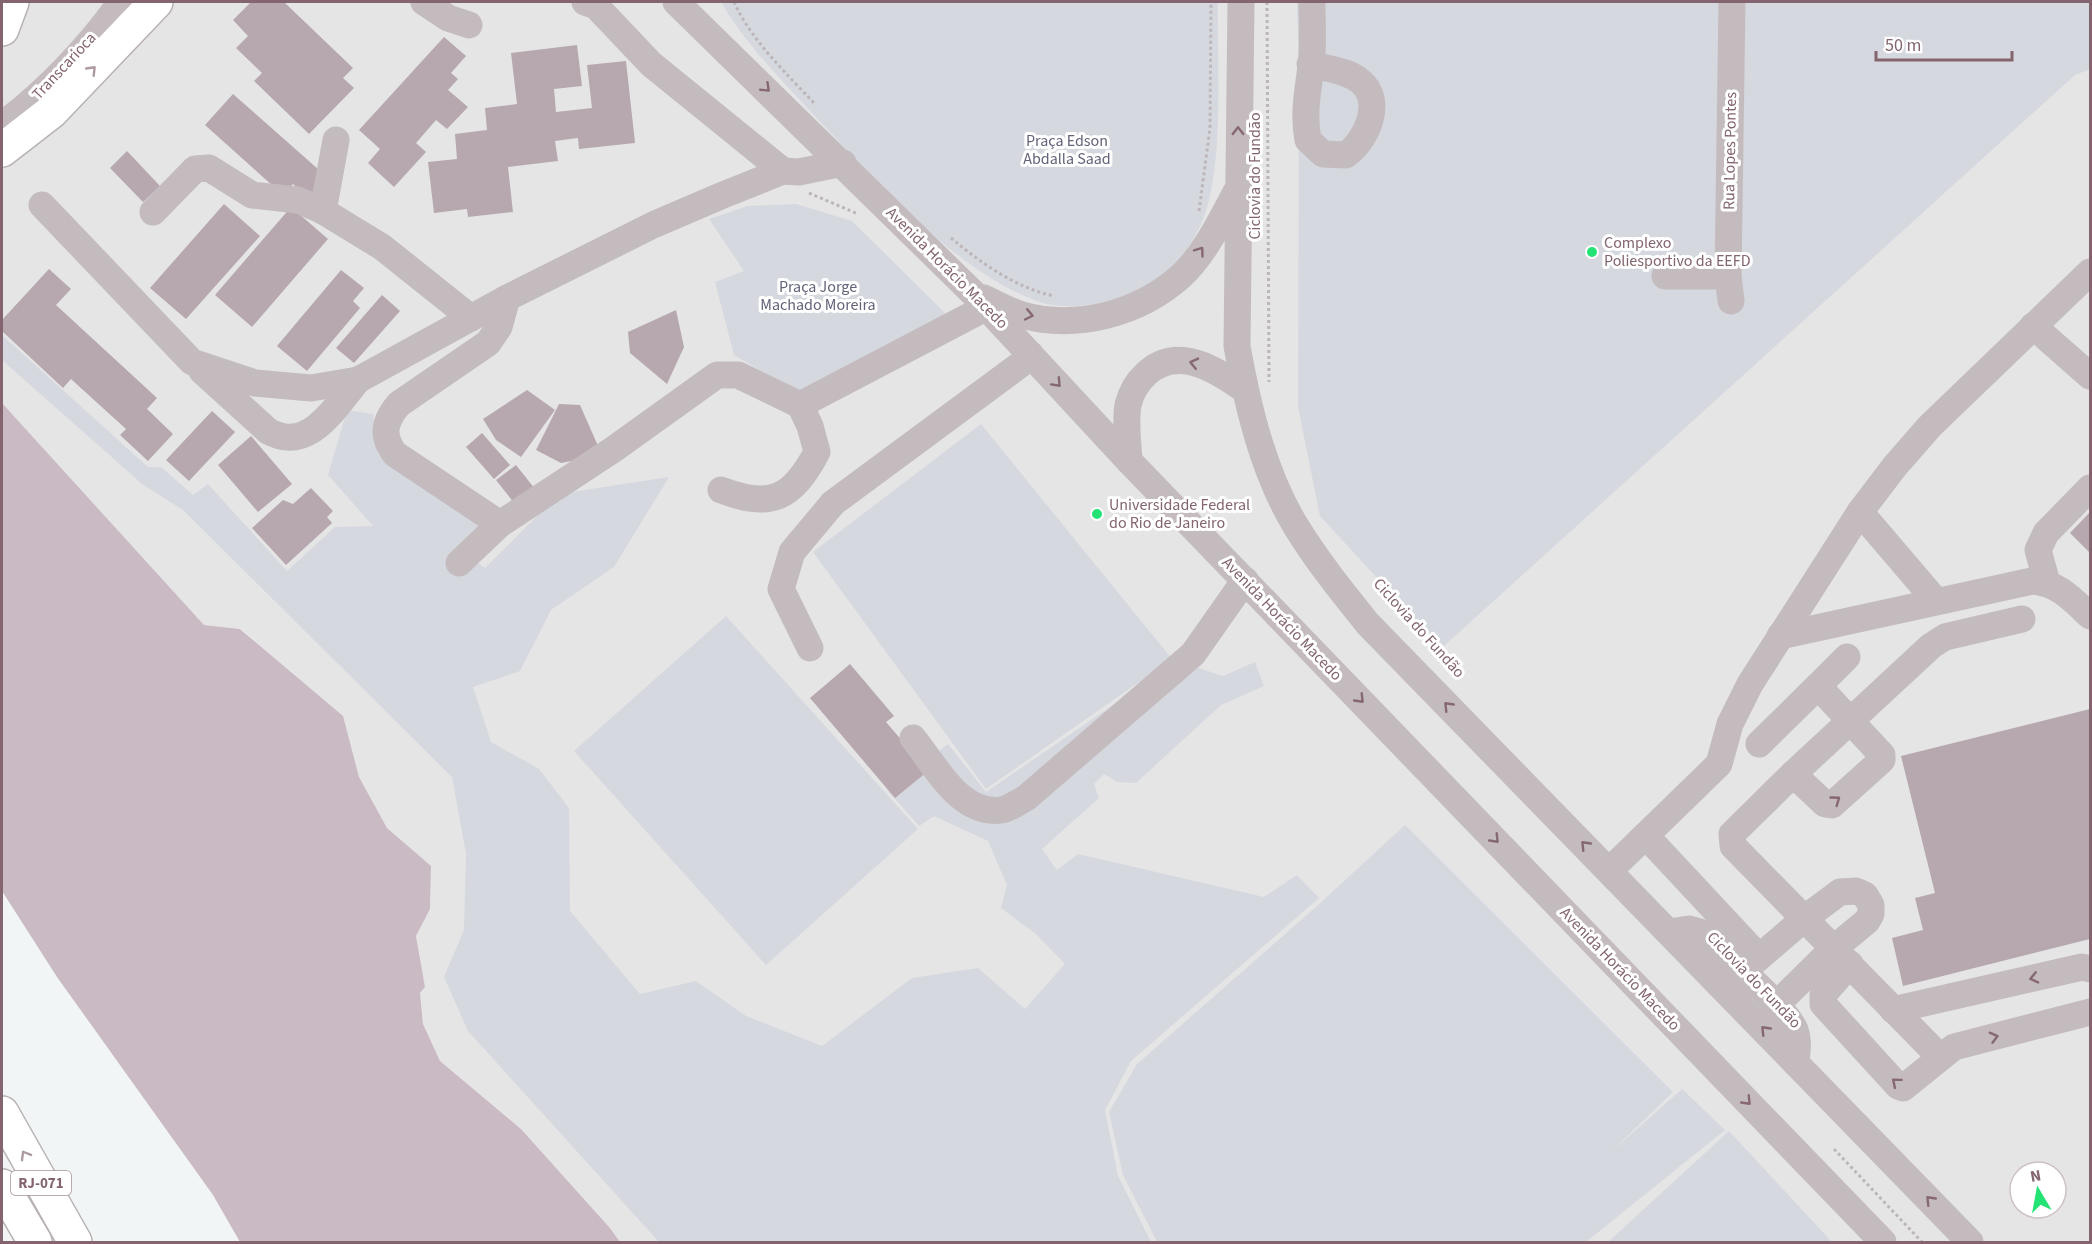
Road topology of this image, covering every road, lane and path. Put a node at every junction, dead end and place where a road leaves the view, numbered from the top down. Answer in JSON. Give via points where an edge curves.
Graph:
{"nodes":[{"id":1,"x":12,"y":2,"type":"edge"},
{"id":2,"x":121,"y":2,"type":"edge"},
{"id":3,"x":156,"y":2,"type":"edge"},
{"id":4,"x":424,"y":2,"type":"edge"},
{"id":5,"x":585,"y":2,"type":"edge"},
{"id":6,"x":676,"y":2,"type":"edge"},
{"id":7,"x":703,"y":2,"type":"edge"},
{"id":8,"x":734,"y":2,"type":"edge"},
{"id":9,"x":1211,"y":2,"type":"edge"},
{"id":10,"x":1241,"y":2,"type":"edge"},
{"id":11,"x":1267,"y":2,"type":"edge"},
{"id":12,"x":1312,"y":2,"type":"edge"},
{"id":13,"x":1732,"y":2,"type":"edge"},
{"id":14,"x":469,"y":25,"type":"dead end"},
{"id":15,"x":2,"y":29,"type":"edge"},
{"id":16,"x":724,"y":47,"type":"junction"},
{"id":17,"x":1310,"y":64,"type":"dead end"},
{"id":18,"x":816,"y":106,"type":"dead end"},
{"id":19,"x":2,"y":125,"type":"edge"},
{"id":20,"x":336,"y":140,"type":"dead end"},
{"id":21,"x":2,"y":150,"type":"edge"},
{"id":22,"x":843,"y":163,"type":"junction"},
{"id":23,"x":783,"y":171,"type":"junction"},
{"id":24,"x":1238,"y":190,"type":"junction"},
{"id":25,"x":42,"y":206,"type":"dead end"},
{"id":26,"x":323,"y":211,"type":"junction"},
{"id":27,"x":153,"y":212,"type":"dead end"},
{"id":28,"x":1199,"y":213,"type":"dead end"},
{"id":29,"x":947,"y":234,"type":"dead end"},
{"id":30,"x":2091,"y":272,"type":"edge"},
{"id":31,"x":1665,"y":276,"type":"dead end"},
{"id":32,"x":1057,"y":296,"type":"dead end"},
{"id":33,"x":507,"y":298,"type":"junction"},
{"id":34,"x":980,"y":301,"type":"junction"},
{"id":35,"x":471,"y":318,"type":"junction"},
{"id":36,"x":2033,"y":326,"type":"junction"},
{"id":37,"x":1030,"y":354,"type":"junction"},
{"id":38,"x":192,"y":362,"type":"junction"},
{"id":39,"x":2091,"y":376,"type":"edge"},
{"id":40,"x":358,"y":380,"type":"junction"},
{"id":41,"x":1257,"y":389,"type":"junction"},
{"id":42,"x":800,"y":405,"type":"junction"},
{"id":43,"x":1129,"y":461,"type":"junction"},
{"id":44,"x":2091,"y":488,"type":"edge"},
{"id":45,"x":721,"y":490,"type":"dead end"},
{"id":46,"x":1860,"y":512,"type":"junction"},
{"id":47,"x":500,"y":524,"type":"junction"},
{"id":48,"x":459,"y":562,"type":"dead end"},
{"id":49,"x":1245,"y":580,"type":"junction"},
{"id":50,"x":2047,"y":582,"type":"junction"},
{"id":51,"x":1936,"y":602,"type":"junction"},
{"id":52,"x":2091,"y":616,"type":"edge"},
{"id":53,"x":2022,"y":619,"type":"dead end"},
{"id":54,"x":1780,"y":636,"type":"junction"},
{"id":55,"x":810,"y":648,"type":"dead end"},
{"id":56,"x":1848,"y":657,"type":"dead end"},
{"id":57,"x":1818,"y":686,"type":"junction"},
{"id":58,"x":1850,"y":720,"type":"junction"},
{"id":59,"x":913,"y":738,"type":"dead end"},
{"id":60,"x":1759,"y":744,"type":"dead end"},
{"id":61,"x":1793,"y":774,"type":"junction"},
{"id":62,"x":1646,"y":836,"type":"junction"},
{"id":63,"x":1609,"y":871,"type":"junction"},
{"id":64,"x":1805,"y":918,"type":"junction"},
{"id":65,"x":1669,"y":932,"type":"junction"},
{"id":66,"x":1842,"y":956,"type":"junction"},
{"id":67,"x":1750,"y":965,"type":"junction"},
{"id":68,"x":2091,"y":969,"type":"edge"},
{"id":69,"x":1776,"y":1005,"type":"junction"},
{"id":70,"x":1893,"y":1010,"type":"junction"},
{"id":71,"x":2091,"y":1012,"type":"edge"},
{"id":72,"x":1940,"y":1057,"type":"junction"},
{"id":73,"x":1796,"y":1063,"type":"junction"},
{"id":74,"x":4,"y":1118,"type":"edge"},
{"id":75,"x":1834,"y":1149,"type":"dead end"},
{"id":76,"x":2,"y":1186,"type":"edge"},
{"id":77,"x":35,"y":1242,"type":"edge"},
{"id":78,"x":75,"y":1242,"type":"edge"},
{"id":79,"x":1883,"y":1242,"type":"edge"},
{"id":80,"x":1922,"y":1242,"type":"edge"},
{"id":81,"x":1970,"y":1242,"type":"edge"}],
"edges":[{"from":1,"to":15,"type":"highway"},
{"from":2,"to":19,"type":"street","name":"Transcarioca","via":[[55,78]]},
{"from":21,"to":3,"type":"highway","one_way":true,"via":[[51,112]]},
{"from":4,"to":14,"type":"street","via":[[448,18]]},
{"from":5,"to":23,"type":"street","via":[[596,6],[651,64]]},
{"from":6,"to":16,"type":"street","name":"Avenida Horácio Macedo"},
{"from":7,"to":16,"type":"street"},
{"from":8,"to":18,"type":"path","via":[[748,25]]},
{"from":9,"to":28,"type":"path","via":[[1210,128]]},
{"from":24,"to":10,"type":"street","one_way":true},
{"from":11,"to":41,"type":"path","name":"Ciclovia do Fundão"},
{"from":12,"to":17,"type":"street"},
{"from":13,"to":31,"type":"street","name":"Rua Lopes Pontes","via":[[1730,289]]},
{"from":16,"to":22,"type":"street","name":"Avenida Horácio Macedo","one_way":true},
{"from":20,"to":26,"type":"street"},
{"from":22,"to":23,"type":"street","via":[[799,172]]},
{"from":22,"to":34,"type":"street","name":"Avenida Horácio Macedo"},
{"from":23,"to":33,"type":"street","via":[[653,225]]},
{"from":34,"to":24,"type":"street","one_way":true,"via":[[1047,319],[1084,321],[1121,312],[1181,276],[1219,225]]},
{"from":24,"to":41,"type":"street","via":[[1236,323]]},
{"from":25,"to":38,"type":"street"},
{"from":26,"to":27,"type":"street","via":[[298,200],[252,195],[203,168],[195,169]]},
{"from":26,"to":35,"type":"street","via":[[382,247]]},
{"from":29,"to":32,"type":"path","via":[[1000,274]]},
{"from":30,"to":36,"type":"street"},
{"from":33,"to":35,"type":"street"},
{"from":33,"to":47,"type":"street","via":[[499,327],[488,343],[399,404],[388,416],[386,430],[387,443],[395,454]]},
{"from":34,"to":37,"type":"street","name":"Avenida Horácio Macedo"},
{"from":34,"to":42,"type":"street"},
{"from":35,"to":40,"type":"street"},
{"from":36,"to":39,"type":"street"},
{"from":36,"to":46,"type":"street","via":[[1930,426]]},
{"from":37,"to":43,"type":"street","name":"Avenida Horácio Macedo","one_way":true},
{"from":37,"to":55,"type":"street","via":[[832,503],[792,552],[781,589]]},
{"from":38,"to":40,"type":"street","via":[[231,377],[283,387],[311,388]]},
{"from":38,"to":40,"type":"street","via":[[279,437],[307,434],[321,424]]},
{"from":41,"to":43,"type":"street","one_way":true,"via":[[1190,361],[1177,360],[1153,368],[1139,380],[1129,401]]},
{"from":63,"to":41,"type":"street","one_way":true,"via":[[1368,624],[1336,584],[1284,504]]},
{"from":42,"to":45,"type":"street","via":[[817,452],[807,470],[777,498],[765,501]]},
{"from":42,"to":47,"type":"street","via":[[738,375],[717,375]]},
{"from":43,"to":49,"type":"street","name":"Avenida Horácio Macedo"},
{"from":44,"to":50,"type":"street","via":[[2046,532],[2038,550]]},
{"from":46,"to":51,"type":"street"},
{"from":46,"to":54,"type":"street"},
{"from":47,"to":48,"type":"street"},
{"from":49,"to":59,"type":"street","via":[[1193,654],[1026,798],[1003,810],[984,811],[968,803]]},
{"from":49,"to":79,"type":"street","name":"Avenida Horácio Macedo","one_way":true},
{"from":50,"to":51,"type":"street","via":[[2032,581]]},
{"from":50,"to":52,"type":"street","via":[[2065,592]]},
{"from":51,"to":54,"type":"street"},
{"from":53,"to":58,"type":"street","via":[[1944,638]]},
{"from":54,"to":62,"type":"street","via":[[1730,724],[1719,764]]},
{"from":56,"to":57,"type":"street"},
{"from":57,"to":58,"type":"street"},
{"from":57,"to":60,"type":"street"},
{"from":58,"to":61,"type":"street"},
{"from":61,"to":58,"type":"street","one_way":true,"via":[[1828,806],[1882,760],[1882,755]]},
{"from":61,"to":64,"type":"street","via":[[1732,834],[1731,840]]},
{"from":62,"to":63,"type":"street"},
{"from":62,"to":67,"type":"street"},
{"from":63,"to":65,"type":"street"},
{"from":64,"to":66,"type":"street"},
{"from":64,"to":66,"type":"street","via":[[1840,892],[1865,895],[1871,914]]},
{"from":64,"to":67,"type":"street"},
{"from":65,"to":67,"type":"street","via":[[1700,932]]},
{"from":73,"to":65,"type":"street","one_way":true},
{"from":66,"to":69,"type":"street"},
{"from":66,"to":70,"type":"street"},
{"from":72,"to":66,"type":"street","one_way":true,"via":[[1909,1085],[1898,1086],[1821,1000]]},
{"from":67,"to":69,"type":"street"},
{"from":68,"to":70,"type":"street","one_way":true,"via":[[2082,967]]},
{"from":69,"to":73,"type":"street","via":[[1795,1030]]},
{"from":70,"to":72,"type":"street"},
{"from":72,"to":71,"type":"street","one_way":true,"via":[[1954,1047]]},
{"from":81,"to":73,"type":"street","one_way":true},
{"from":78,"to":74,"type":"highway","number":"RJ-071","one_way":true},
{"from":75,"to":80,"type":"path"},
{"from":76,"to":77,"type":"highway","number":"RJ-071"}]}
